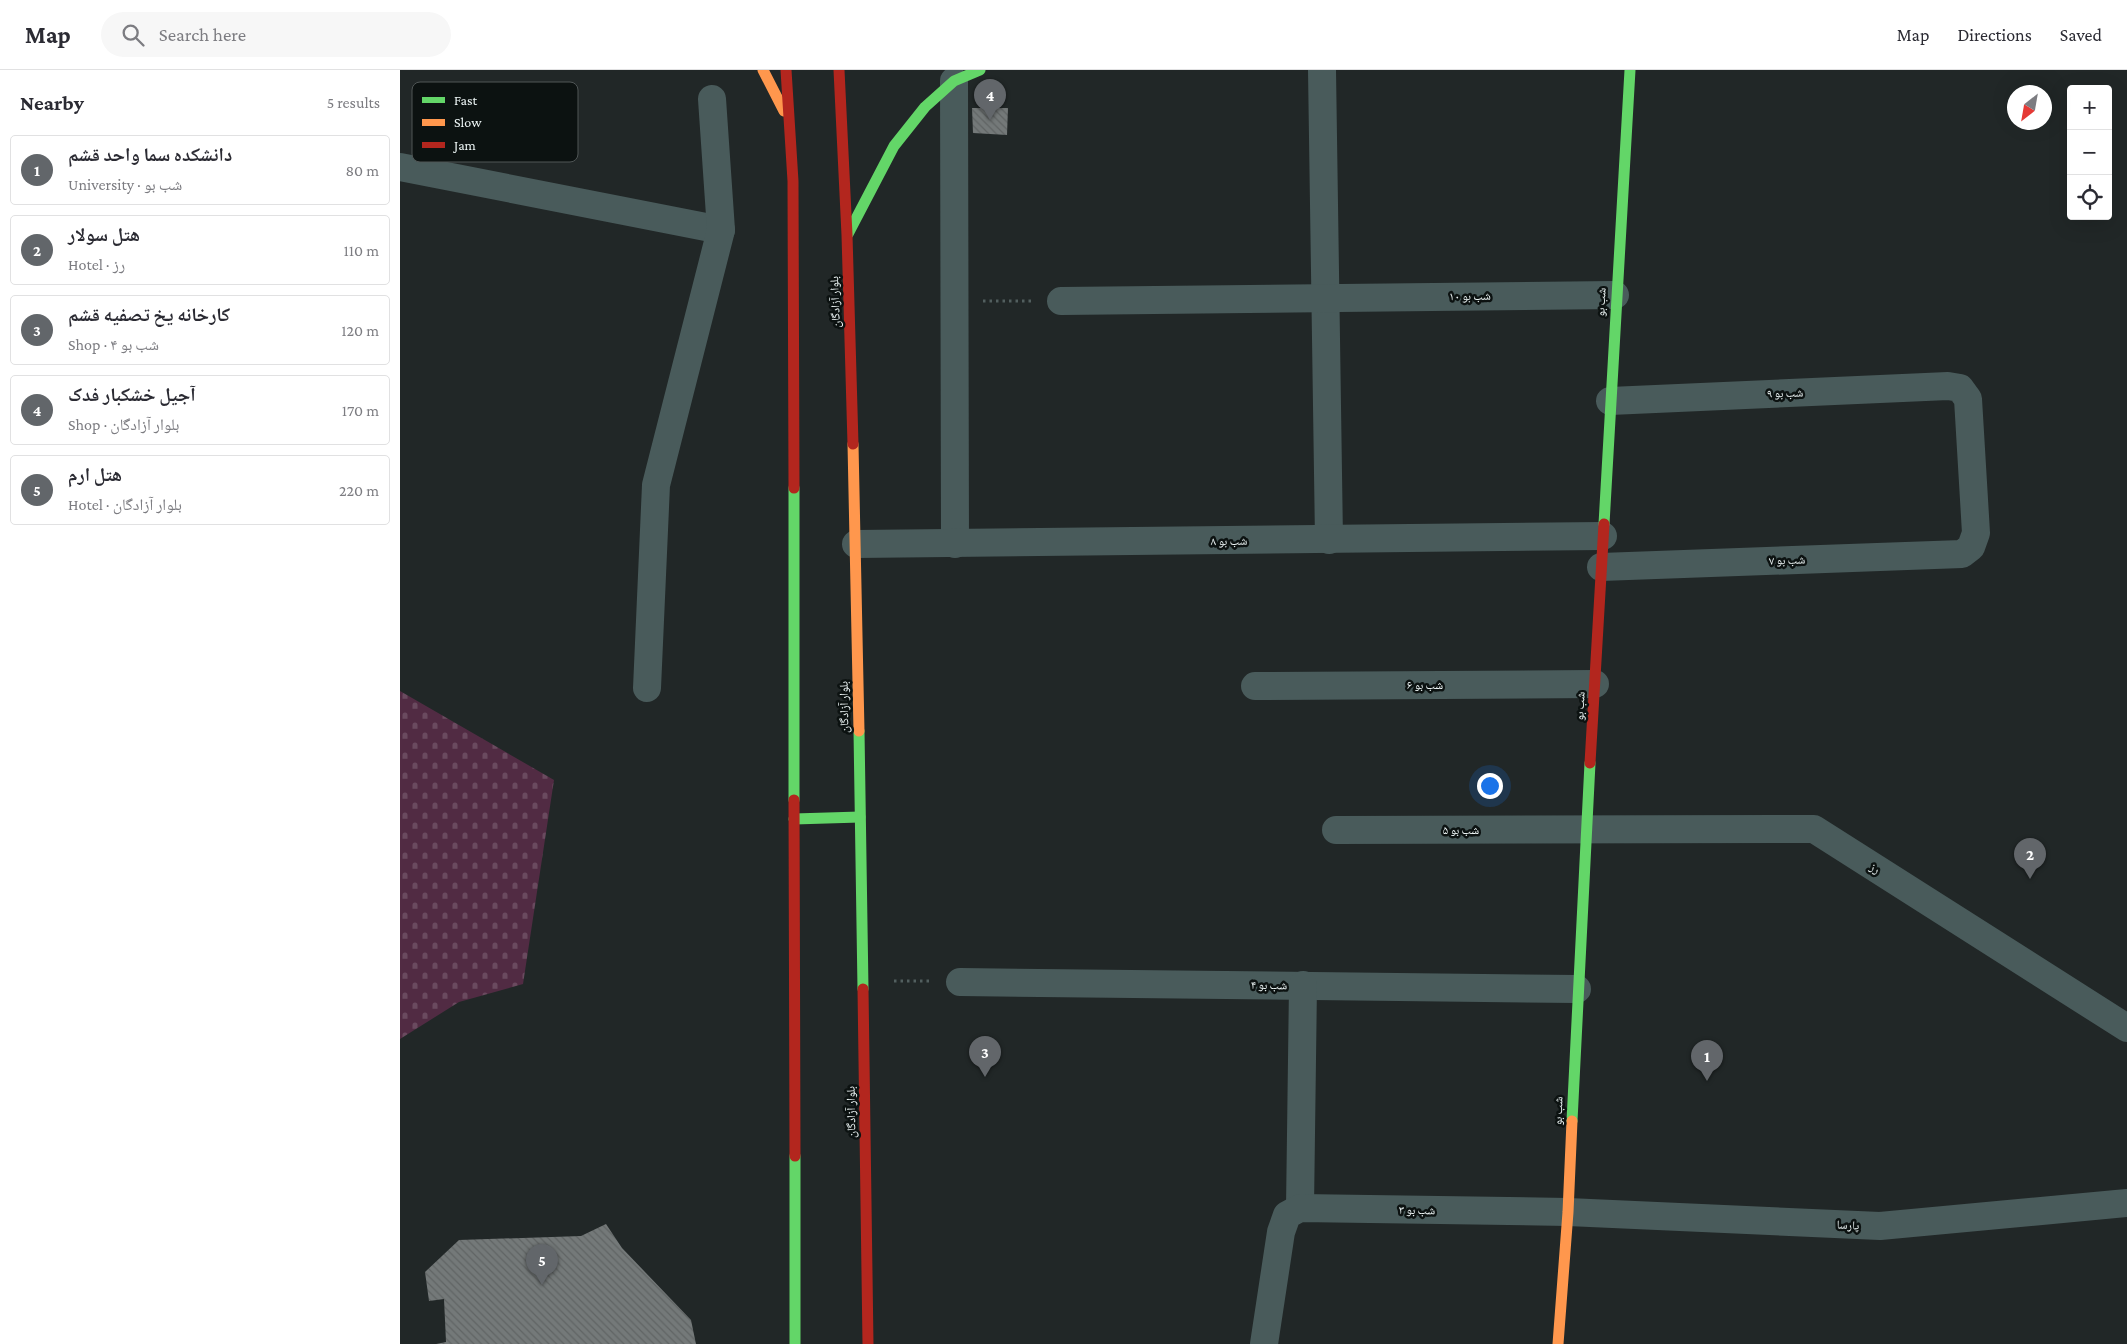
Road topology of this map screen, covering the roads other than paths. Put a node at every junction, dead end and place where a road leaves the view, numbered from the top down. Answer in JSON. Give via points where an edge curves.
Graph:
{"nodes":[{"id":1,"x":763,"y":70,"type":"edge"},
{"id":2,"x":786,"y":70,"type":"edge"},
{"id":3,"x":839,"y":70,"type":"edge"},
{"id":4,"x":980,"y":70,"type":"edge"},
{"id":5,"x":1322,"y":70,"type":"edge"},
{"id":6,"x":1630,"y":70,"type":"edge"},
{"id":7,"x":954,"y":82,"type":"junction"},
{"id":8,"x":712,"y":98,"type":"dead end"},
{"id":9,"x":789,"y":122,"type":"junction"},
{"id":10,"x":400,"y":167,"type":"edge"},
{"id":11,"x":721,"y":230,"type":"junction"},
{"id":12,"x":847,"y":235,"type":"junction"},
{"id":13,"x":1615,"y":295,"type":"junction"},
{"id":14,"x":1325,"y":298,"type":"junction"},
{"id":15,"x":1061,"y":301,"type":"road end"},
{"id":16,"x":1610,"y":401,"type":"junction"},
{"id":17,"x":1603,"y":536,"type":"junction"},
{"id":18,"x":1329,"y":540,"type":"junction"},
{"id":19,"x":856,"y":544,"type":"junction"},
{"id":20,"x":955,"y":544,"type":"junction"},
{"id":21,"x":1971,"y":547,"type":"joint"},
{"id":22,"x":1601,"y":567,"type":"junction"},
{"id":23,"x":1595,"y":684,"type":"junction"},
{"id":24,"x":1255,"y":686,"type":"dead end"},
{"id":25,"x":647,"y":688,"type":"dead end"},
{"id":26,"x":860,"y":817,"type":"junction"},
{"id":27,"x":794,"y":819,"type":"junction"},
{"id":28,"x":1336,"y":830,"type":"dead end"},
{"id":29,"x":1587,"y":830,"type":"junction"},
{"id":30,"x":960,"y":982,"type":"road end"},
{"id":31,"x":1302,"y":985,"type":"junction"},
{"id":32,"x":1577,"y":989,"type":"junction"},
{"id":33,"x":2127,"y":1028,"type":"edge"},
{"id":34,"x":2127,"y":1203,"type":"edge"},
{"id":35,"x":1300,"y":1208,"type":"junction"},
{"id":36,"x":1568,"y":1212,"type":"junction"},
{"id":37,"x":795,"y":1344,"type":"edge"},
{"id":38,"x":868,"y":1344,"type":"edge"},
{"id":39,"x":1264,"y":1344,"type":"edge"},
{"id":40,"x":1558,"y":1344,"type":"edge"}],
"edges":[{"from":1,"to":9,"type":"main road"},
{"from":2,"to":9,"type":"main road"},
{"from":3,"to":12,"type":"main road","name":"بلوار آزادگان"},
{"from":4,"to":7,"type":"main road"},
{"from":5,"to":14,"type":"street"},
{"from":6,"to":13,"type":"main road","name":"شب بو"},
{"from":7,"to":12,"type":"main road","via":[[925,107],[894,146]]},
{"from":7,"to":20,"type":"street"},
{"from":8,"to":11,"type":"street"},
{"from":9,"to":27,"type":"main road","via":[[793,191]]},
{"from":10,"to":11,"type":"street"},
{"from":11,"to":25,"type":"street","via":[[656,484]]},
{"from":12,"to":19,"type":"main road","name":"بلوار آزادگان"},
{"from":13,"to":14,"type":"street","name":"شب بو ۱۰"},
{"from":13,"to":16,"type":"main road","name":"شب بو"},
{"from":14,"to":15,"type":"street","name":"شب بو ۱۰"},
{"from":14,"to":18,"type":"street"},
{"from":16,"to":17,"type":"main road","name":"شب بو"},
{"from":16,"to":21,"type":"street","name":"شب بو ۹","via":[[1960,388],[1968,399],[1971,441],[1976,533]]},
{"from":17,"to":18,"type":"street","name":"شب بو ۸"},
{"from":17,"to":22,"type":"main road","name":"شب بو"},
{"from":18,"to":20,"type":"street","name":"شب بو ۸"},
{"from":19,"to":20,"type":"street","name":"شب بو ۸"},
{"from":19,"to":26,"type":"main road","name":"بلوار آزادگان"},
{"from":21,"to":22,"type":"street","name":"شب بو ۷","via":[[1962,554]]},
{"from":22,"to":23,"type":"main road","name":"شب بو"},
{"from":23,"to":24,"type":"street","name":"شب بو ۶"},
{"from":23,"to":29,"type":"main road","name":"شب بو"},
{"from":26,"to":27,"type":"main road"},
{"from":26,"to":38,"type":"main road","name":"بلوار آزادگان"},
{"from":27,"to":37,"type":"main road"},
{"from":28,"to":29,"type":"street","name":"شب بو ۵"},
{"from":29,"to":32,"type":"main road","name":"شب بو"},
{"from":29,"to":33,"type":"street","name":"رز","via":[[1814,829]]},
{"from":30,"to":31,"type":"street","name":"شب بو ۴"},
{"from":31,"to":32,"type":"street","name":"شب بو ۴"},
{"from":31,"to":35,"type":"street"},
{"from":32,"to":36,"type":"main road","name":"شب بو"},
{"from":34,"to":36,"type":"street","name":"پارسا","via":[[1880,1226]]},
{"from":35,"to":36,"type":"street","name":"شب بو ۳"},
{"from":35,"to":39,"type":"street","via":[[1287,1215],[1281,1232]]},
{"from":36,"to":40,"type":"main road","name":"شب بو"}]}
